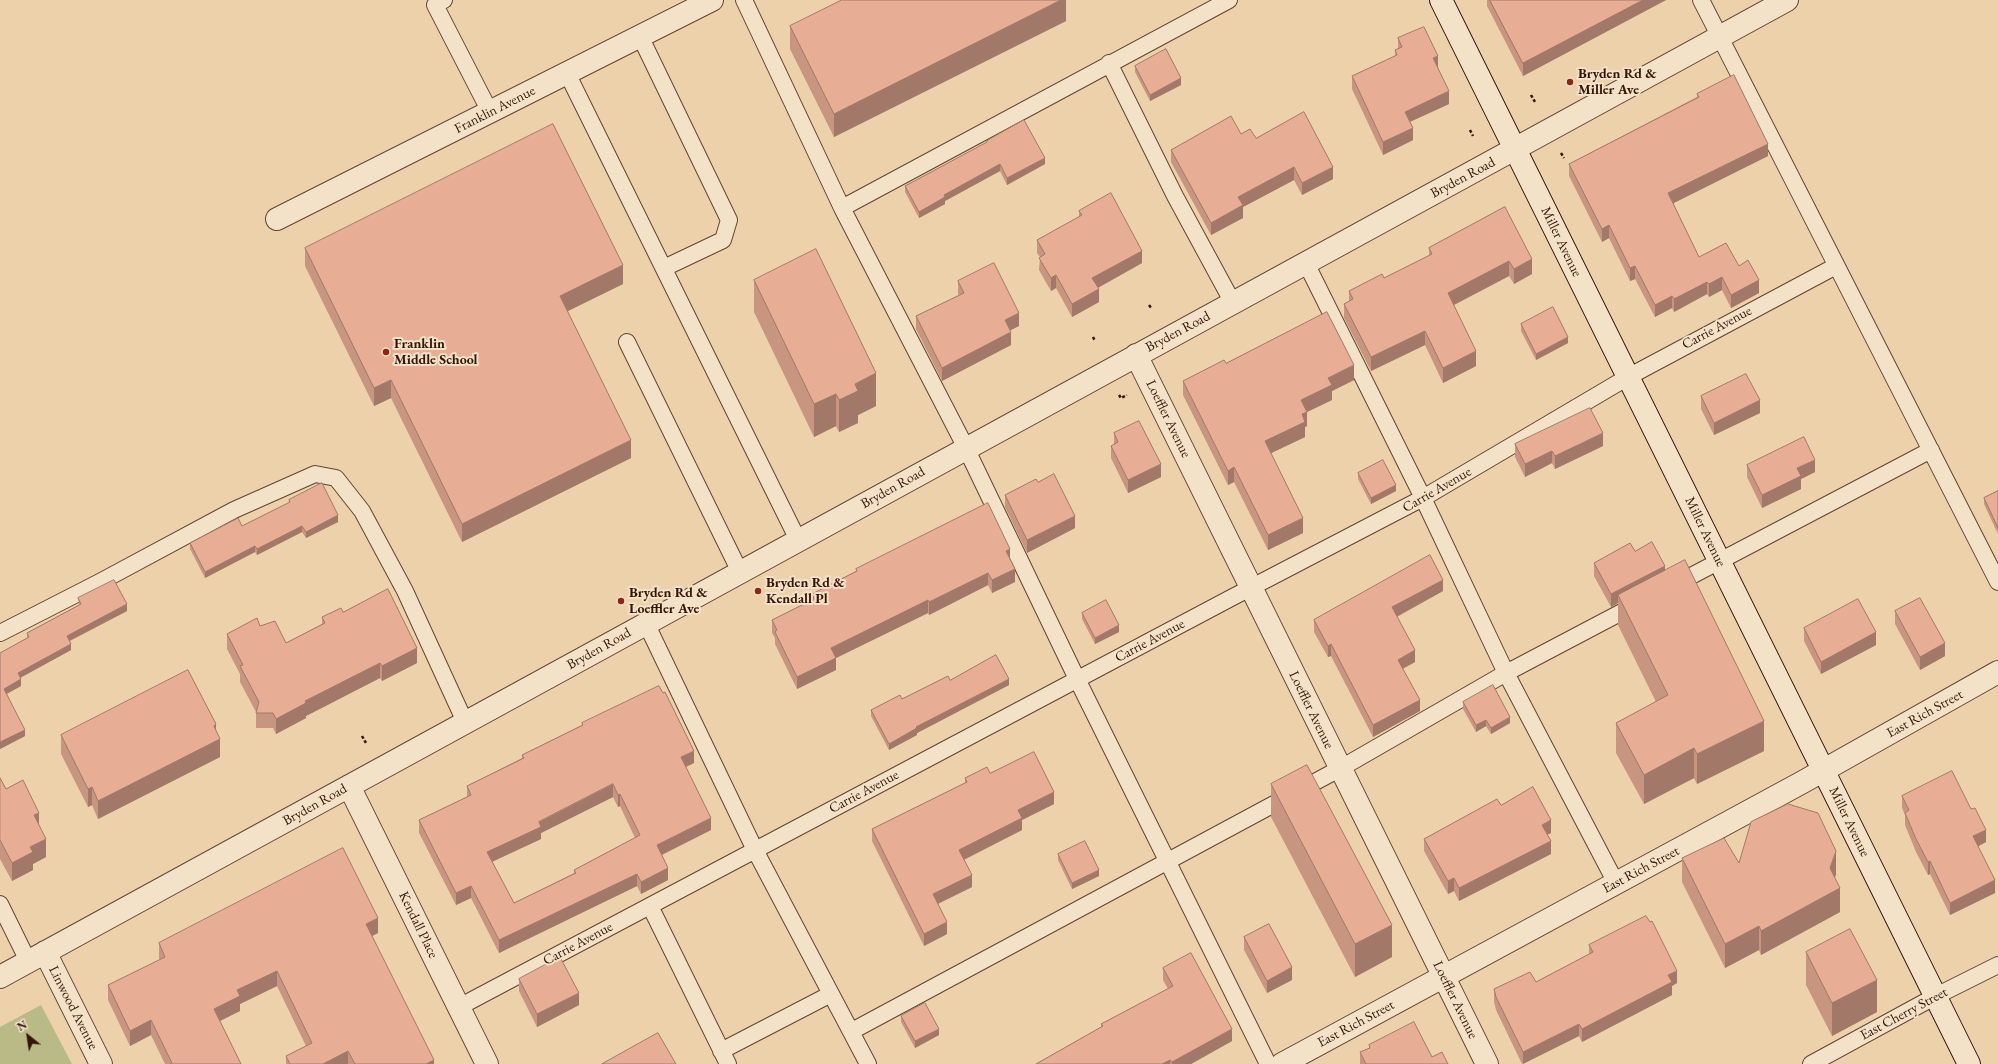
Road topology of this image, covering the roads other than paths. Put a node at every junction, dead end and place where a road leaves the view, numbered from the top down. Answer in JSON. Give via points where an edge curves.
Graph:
{"nodes":[{"id":1,"x":444,"y":0,"type":"edge"},
{"id":2,"x":712,"y":0,"type":"edge"},
{"id":3,"x":744,"y":0,"type":"edge"},
{"id":4,"x":1229,"y":0,"type":"edge"},
{"id":5,"x":1441,"y":0,"type":"edge"},
{"id":6,"x":1701,"y":0,"type":"edge"},
{"id":7,"x":1787,"y":0,"type":"edge"},
{"id":8,"x":640,"y":36,"type":"junction"},
{"id":9,"x":1720,"y":38,"type":"junction"},
{"id":10,"x":1109,"y":63,"type":"junction"},
{"id":11,"x":567,"y":73,"type":"junction"},
{"id":12,"x":490,"y":112,"type":"junction"},
{"id":13,"x":1515,"y":150,"type":"junction"},
{"id":14,"x":842,"y":208,"type":"junction"},
{"id":15,"x":277,"y":220,"type":"dead end"},
{"id":16,"x":1306,"y":263,"type":"junction"},
{"id":17,"x":1836,"y":266,"type":"junction"},
{"id":18,"x":664,"y":268,"type":"junction"},
{"id":19,"x":1233,"y":303,"type":"junction"},
{"id":20,"x":627,"y":342,"type":"dead end"},
{"id":21,"x":1136,"y":355,"type":"junction"},
{"id":22,"x":1628,"y":376,"type":"junction"},
{"id":23,"x":966,"y":448,"type":"junction"},
{"id":24,"x":1931,"y":450,"type":"junction"},
{"id":25,"x":1424,"y":498,"type":"junction"},
{"id":26,"x":798,"y":540,"type":"junction"},
{"id":27,"x":1720,"y":561,"type":"junction"},
{"id":28,"x":740,"y":572,"type":"junction"},
{"id":29,"x":1998,"y":582,"type":"edge"},
{"id":30,"x":1251,"y":587,"type":"junction"},
{"id":31,"x":1661,"y":592,"type":"edge"},
{"id":32,"x":1647,"y":599,"type":"edge"},
{"id":33,"x":646,"y":623,"type":"junction"},
{"id":34,"x":0,"y":632,"type":"edge"},
{"id":35,"x":1998,"y":672,"type":"edge"},
{"id":36,"x":1506,"y":673,"type":"junction"},
{"id":37,"x":1077,"y":679,"type":"junction"},
{"id":38,"x":465,"y":722,"type":"junction"},
{"id":39,"x":1341,"y":768,"type":"junction"},
{"id":40,"x":1824,"y":771,"type":"junction"},
{"id":41,"x":349,"y":786,"type":"junction"},
{"id":42,"x":755,"y":850,"type":"junction"},
{"id":43,"x":1168,"y":862,"type":"junction"},
{"id":44,"x":1616,"y":883,"type":"junction"},
{"id":45,"x":0,"y":904,"type":"edge"},
{"id":46,"x":650,"y":906,"type":"junction"},
{"id":47,"x":37,"y":957,"type":"junction"},
{"id":48,"x":1997,"y":967,"type":"edge"},
{"id":49,"x":1444,"y":976,"type":"junction"},
{"id":50,"x":0,"y":977,"type":"edge"},
{"id":51,"x":832,"y":994,"type":"junction"},
{"id":52,"x":1936,"y":996,"type":"junction"},
{"id":53,"x":459,"y":1007,"type":"junction"},
{"id":54,"x":852,"y":1031,"type":"junction"},
{"id":55,"x":725,"y":1057,"type":"edge"},
{"id":56,"x":101,"y":1064,"type":"edge"},
{"id":57,"x":487,"y":1064,"type":"edge"},
{"id":58,"x":868,"y":1064,"type":"edge"},
{"id":59,"x":1268,"y":1064,"type":"edge"},
{"id":60,"x":1282,"y":1064,"type":"edge"},
{"id":61,"x":1487,"y":1064,"type":"edge"},
{"id":62,"x":1811,"y":1064,"type":"edge"},
{"id":63,"x":1969,"y":1064,"type":"edge"}],
"edges":[{"from":1,"to":12,"type":"lane","via":[[435,4]]},
{"from":2,"to":8,"type":"street","name":"Franklin Avenue"},
{"from":3,"to":14,"type":"lane"},
{"from":4,"to":10,"type":"lane"},
{"from":5,"to":13,"type":"street","name":"Miller Avenue"},
{"from":6,"to":9,"type":"lane"},
{"from":7,"to":9,"type":"street","name":"Bryden Road"},
{"from":8,"to":11,"type":"street","name":"Franklin Avenue"},
{"from":8,"to":18,"type":"lane","via":[[729,220],[723,240]]},
{"from":9,"to":13,"type":"street","name":"Bryden Road"},
{"from":9,"to":17,"type":"lane"},
{"from":10,"to":14,"type":"lane"},
{"from":10,"to":19,"type":"lane","via":[[1175,196]]},
{"from":11,"to":12,"type":"street","name":"Franklin Avenue"},
{"from":11,"to":18,"type":"lane"},
{"from":12,"to":15,"type":"street","name":"Franklin Avenue"},
{"from":13,"to":16,"type":"street","name":"Bryden Road"},
{"from":13,"to":22,"type":"street","name":"Miller Avenue"},
{"from":14,"to":23,"type":"lane"},
{"from":16,"to":19,"type":"street","name":"Bryden Road"},
{"from":16,"to":25,"type":"lane"},
{"from":17,"to":22,"type":"lane","name":"Carrie Avenue"},
{"from":17,"to":24,"type":"lane"},
{"from":18,"to":26,"type":"lane"},
{"from":19,"to":21,"type":"street","name":"Bryden Road"},
{"from":20,"to":28,"type":"lane"},
{"from":21,"to":23,"type":"street","name":"Bryden Road"},
{"from":21,"to":30,"type":"street","name":"Loeffler Avenue"},
{"from":22,"to":25,"type":"lane","name":"Carrie Avenue"},
{"from":22,"to":27,"type":"street","name":"Miller Avenue"},
{"from":23,"to":26,"type":"street","name":"Bryden Road"},
{"from":23,"to":37,"type":"lane"},
{"from":24,"to":27,"type":"lane"},
{"from":24,"to":29,"type":"lane"},
{"from":25,"to":30,"type":"lane","name":"Carrie Avenue"},
{"from":25,"to":36,"type":"lane"},
{"from":26,"to":28,"type":"street","name":"Bryden Road"},
{"from":27,"to":31,"type":"lane"},
{"from":27,"to":40,"type":"street","name":"Miller Avenue"},
{"from":28,"to":33,"type":"street","name":"Bryden Road"},
{"from":30,"to":37,"type":"lane","name":"Carrie Avenue"},
{"from":30,"to":39,"type":"street","name":"Loeffler Avenue"},
{"from":32,"to":36,"type":"lane"},
{"from":33,"to":38,"type":"street","name":"Bryden Road"},
{"from":33,"to":42,"type":"lane"},
{"from":34,"to":38,"type":"lane","via":[[98,584],[234,510],[315,474],[336,478],[362,512],[405,591]]},
{"from":35,"to":40,"type":"street","name":"East Rich Street"},
{"from":36,"to":39,"type":"lane"},
{"from":36,"to":44,"type":"lane"},
{"from":37,"to":42,"type":"lane","name":"Carrie Avenue"},
{"from":37,"to":43,"type":"lane"},
{"from":38,"to":41,"type":"street","name":"Bryden Road"},
{"from":39,"to":43,"type":"lane"},
{"from":39,"to":49,"type":"street","name":"Loeffler Avenue"},
{"from":40,"to":44,"type":"street","name":"East Rich Street"},
{"from":40,"to":52,"type":"street","name":"Miller Avenue"},
{"from":41,"to":47,"type":"street","name":"Bryden Road"},
{"from":41,"to":53,"type":"street","name":"Kendall Place"},
{"from":42,"to":46,"type":"lane","name":"Carrie Avenue"},
{"from":42,"to":51,"type":"lane"},
{"from":43,"to":54,"type":"lane"},
{"from":43,"to":59,"type":"lane"},
{"from":44,"to":49,"type":"street","name":"East Rich Street"},
{"from":45,"to":47,"type":"lane","name":"Linwood Avenue"},
{"from":46,"to":53,"type":"lane","name":"Carrie Avenue"},
{"from":46,"to":55,"type":"lane"},
{"from":47,"to":50,"type":"street","name":"Bryden Road"},
{"from":47,"to":56,"type":"street","name":"Linwood Avenue"},
{"from":48,"to":52,"type":"lane","name":"East Cherry Street"},
{"from":49,"to":60,"type":"street","name":"East Rich Street"},
{"from":49,"to":61,"type":"street","name":"Loeffler Avenue"},
{"from":51,"to":54,"type":"lane"},
{"from":51,"to":55,"type":"lane"},
{"from":52,"to":62,"type":"lane","name":"East Cherry Street"},
{"from":52,"to":63,"type":"street","name":"Miller Avenue"},
{"from":53,"to":57,"type":"street","name":"Kendall Place"},
{"from":54,"to":58,"type":"lane"}]}
